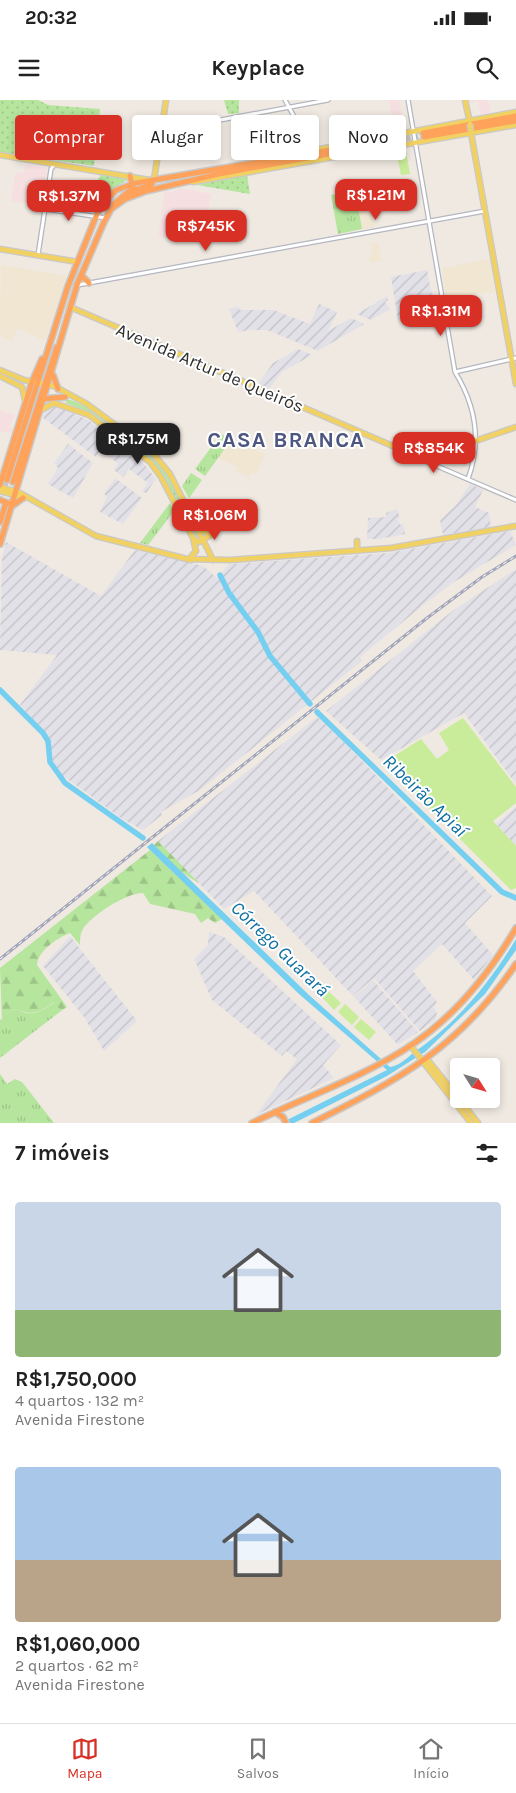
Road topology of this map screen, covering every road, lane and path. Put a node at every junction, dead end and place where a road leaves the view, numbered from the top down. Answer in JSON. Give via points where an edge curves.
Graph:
{"nodes":[{"id":1,"x":166,"y":100,"type":"edge"},
{"id":2,"x":285,"y":100,"type":"edge"},
{"id":3,"x":328,"y":100,"type":"edge"},
{"id":4,"x":408,"y":100,"type":"edge"},
{"id":5,"x":466,"y":100,"type":"edge"},
{"id":6,"x":289,"y":107,"type":"junction"},
{"id":7,"x":516,"y":112,"type":"edge"},
{"id":8,"x":164,"y":115,"type":"edge"},
{"id":9,"x":293,"y":115,"type":"edge"},
{"id":10,"x":516,"y":116,"type":"edge"},
{"id":11,"x":221,"y":120,"type":"edge"},
{"id":12,"x":516,"y":121,"type":"edge"},
{"id":13,"x":469,"y":122,"type":"junction"},
{"id":14,"x":516,"y":125,"type":"edge"},
{"id":15,"x":414,"y":131,"type":"junction"},
{"id":16,"x":471,"y":132,"type":"junction"},
{"id":17,"x":406,"y":134,"type":"edge"},
{"id":18,"x":406,"y":143,"type":"edge"},
{"id":19,"x":416,"y":143,"type":"junction"},
{"id":20,"x":329,"y":153,"type":"edge"},
{"id":21,"x":0,"y":156,"type":"edge"},
{"id":22,"x":156,"y":160,"type":"edge"},
{"id":23,"x":265,"y":160,"type":"edge"},
{"id":24,"x":46,"y":163,"type":"junction"},
{"id":25,"x":55,"y":164,"type":"junction"},
{"id":26,"x":51,"y":169,"type":"junction"},
{"id":27,"x":130,"y":176,"type":"junction"},
{"id":28,"x":152,"y":180,"type":"junction"},
{"id":29,"x":132,"y":184,"type":"junction"},
{"id":30,"x":126,"y":194,"type":"junction"},
{"id":31,"x":45,"y":209,"type":"junction"},
{"id":32,"x":112,"y":210,"type":"junction"},
{"id":33,"x":485,"y":211,"type":"junction"},
{"id":34,"x":96,"y":217,"type":"junction"},
{"id":35,"x":106,"y":218,"type":"junction"},
{"id":36,"x":429,"y":221,"type":"junction"},
{"id":37,"x":0,"y":249,"type":"edge"},
{"id":38,"x":38,"y":255,"type":"junction"},
{"id":39,"x":78,"y":262,"type":"junction"},
{"id":40,"x":87,"y":262,"type":"junction"},
{"id":41,"x":81,"y":275,"type":"junction"},
{"id":42,"x":89,"y":282,"type":"junction"},
{"id":43,"x":77,"y":285,"type":"junction"},
{"id":44,"x":68,"y":286,"type":"junction"},
{"id":45,"x":64,"y":301,"type":"junction"},
{"id":46,"x":70,"y":307,"type":"junction"},
{"id":47,"x":60,"y":341,"type":"junction"},
{"id":48,"x":514,"y":358,"type":"edge"},
{"id":49,"x":0,"y":370,"type":"edge"},
{"id":50,"x":52,"y":372,"type":"junction"},
{"id":51,"x":455,"y":372,"type":"junction"},
{"id":52,"x":0,"y":376,"type":"edge"},
{"id":53,"x":34,"y":382,"type":"junction"},
{"id":54,"x":46,"y":384,"type":"junction"},
{"id":55,"x":516,"y":384,"type":"edge"},
{"id":56,"x":58,"y":388,"type":"junction"},
{"id":57,"x":66,"y":397,"type":"junction"},
{"id":58,"x":72,"y":397,"type":"junction"},
{"id":59,"x":42,"y":399,"type":"junction"},
{"id":60,"x":28,"y":404,"type":"junction"},
{"id":61,"x":66,"y":406,"type":"junction"},
{"id":62,"x":41,"y":410,"type":"junction"},
{"id":63,"x":516,"y":427,"type":"edge"},
{"id":64,"x":476,"y":440,"type":"junction"},
{"id":65,"x":422,"y":459,"type":"junction"},
{"id":66,"x":11,"y":479,"type":"junction"},
{"id":67,"x":468,"y":479,"type":"junction"},
{"id":68,"x":0,"y":488,"type":"edge"},
{"id":69,"x":15,"y":493,"type":"junction"},
{"id":70,"x":23,"y":498,"type":"junction"},
{"id":71,"x":31,"y":500,"type":"junction"},
{"id":72,"x":516,"y":500,"type":"edge"},
{"id":73,"x":2,"y":501,"type":"edge"},
{"id":74,"x":10,"y":508,"type":"junction"},
{"id":75,"x":0,"y":522,"type":"edge"},
{"id":76,"x":516,"y":526,"type":"edge"},
{"id":77,"x":198,"y":530,"type":"junction"},
{"id":78,"x":193,"y":538,"type":"junction"},
{"id":79,"x":203,"y":540,"type":"junction"},
{"id":80,"x":357,"y":541,"type":"dead end"},
{"id":81,"x":0,"y":544,"type":"edge"},
{"id":82,"x":356,"y":551,"type":"junction"},
{"id":83,"x":189,"y":559,"type":"junction"},
{"id":84,"x":213,"y":560,"type":"junction"},
{"id":85,"x":516,"y":928,"type":"edge"},
{"id":86,"x":516,"y":964,"type":"edge"},
{"id":87,"x":412,"y":1047,"type":"junction"},
{"id":88,"x":423,"y":1060,"type":"junction"},
{"id":89,"x":275,"y":1112,"type":"junction"},
{"id":90,"x":285,"y":1120,"type":"edge"},
{"id":91,"x":252,"y":1123,"type":"edge"},
{"id":92,"x":312,"y":1123,"type":"edge"},
{"id":93,"x":471,"y":1123,"type":"edge"},
{"id":94,"x":478,"y":1123,"type":"edge"}],
"edges":[{"from":1,"to":8,"type":"main road"},
{"from":2,"to":6,"type":"street"},
{"from":3,"to":6,"type":"street"},
{"from":4,"to":15,"type":"street"},
{"from":5,"to":13,"type":"main road"},
{"from":6,"to":9,"type":"street"},
{"from":6,"to":11,"type":"street"},
{"from":7,"to":13,"type":"main road"},
{"from":10,"to":12,"type":"highway","via":[[424,135]]},
{"from":13,"to":15,"type":"main road"},
{"from":13,"to":16,"type":"main road","bridge":true},
{"from":14,"to":16,"type":"main road"},
{"from":15,"to":17,"type":"main road"},
{"from":15,"to":19,"type":"street"},
{"from":16,"to":19,"type":"main road"},
{"from":16,"to":33,"type":"main road"},
{"from":18,"to":19,"type":"main road"},
{"from":19,"to":36,"type":"street"},
{"from":20,"to":32,"type":"highway","via":[[150,190],[129,197]]},
{"from":21,"to":24,"type":"main road"},
{"from":22,"to":28,"type":"main road"},
{"from":23,"to":28,"type":"highway"},
{"from":24,"to":25,"type":"main road"},
{"from":24,"to":26,"type":"street"},
{"from":25,"to":26,"type":"street"},
{"from":25,"to":27,"type":"main road"},
{"from":26,"to":31,"type":"street"},
{"from":27,"to":28,"type":"main road"},
{"from":27,"to":29,"type":"highway"},
{"from":28,"to":29,"type":"highway"},
{"from":28,"to":30,"type":"highway","via":[[150,185]]},
{"from":29,"to":30,"type":"highway","via":[[133,188]]},
{"from":29,"to":34,"type":"highway","via":[[109,196]]},
{"from":30,"to":32,"type":"highway","via":[[116,201]]},
{"from":31,"to":34,"type":"street"},
{"from":31,"to":38,"type":"street"},
{"from":32,"to":35,"type":"highway"},
{"from":33,"to":36,"type":"street"},
{"from":33,"to":48,"type":"main road"},
{"from":34,"to":35,"type":"street"},
{"from":34,"to":39,"type":"highway"},
{"from":35,"to":40,"type":"highway"},
{"from":36,"to":42,"type":"street"},
{"from":36,"to":51,"type":"street"},
{"from":37,"to":38,"type":"main road"},
{"from":38,"to":39,"type":"main road"},
{"from":39,"to":40,"type":"highway"},
{"from":39,"to":44,"type":"highway"},
{"from":40,"to":41,"type":"highway"},
{"from":41,"to":42,"type":"highway"},
{"from":41,"to":43,"type":"highway"},
{"from":42,"to":43,"type":"street"},
{"from":43,"to":44,"type":"highway"},
{"from":43,"to":46,"type":"highway"},
{"from":44,"to":45,"type":"highway"},
{"from":45,"to":46,"type":"highway"},
{"from":45,"to":53,"type":"highway"},
{"from":46,"to":47,"type":"highway"},
{"from":46,"to":65,"type":"main road","name":"Avenida Artur de Queirós"},
{"from":47,"to":50,"type":"highway"},
{"from":47,"to":54,"type":"highway"},
{"from":48,"to":51,"type":"street"},
{"from":48,"to":55,"type":"main road"},
{"from":49,"to":53,"type":"main road"},
{"from":50,"to":54,"type":"highway"},
{"from":50,"to":56,"type":"highway"},
{"from":51,"to":64,"type":"street","via":[[470,402]]},
{"from":52,"to":60,"type":"main road","via":[[22,387]]},
{"from":53,"to":54,"type":"main road"},
{"from":53,"to":60,"type":"highway"},
{"from":54,"to":56,"type":"main road"},
{"from":54,"to":59,"type":"highway"},
{"from":56,"to":58,"type":"main road"},
{"from":57,"to":58,"type":"main road"},
{"from":57,"to":59,"type":"highway"},
{"from":57,"to":61,"type":"main road"},
{"from":58,"to":77,"type":"main road","via":[[96,409],[156,455],[172,478]]},
{"from":59,"to":60,"type":"highway"},
{"from":59,"to":62,"type":"highway"},
{"from":59,"to":66,"type":"highway"},
{"from":60,"to":66,"type":"highway"},
{"from":61,"to":62,"type":"main road","via":[[52,403]]},
{"from":61,"to":78,"type":"main road","via":[[89,415],[150,462]]},
{"from":62,"to":66,"type":"highway"},
{"from":63,"to":64,"type":"main road"},
{"from":64,"to":65,"type":"main road"},
{"from":64,"to":67,"type":"street"},
{"from":65,"to":67,"type":"street","name":"Avenida Artur de Queirós"},
{"from":66,"to":68,"type":"highway"},
{"from":66,"to":69,"type":"highway"},
{"from":67,"to":72,"type":"street","name":"Avenida Artur de Queirós"},
{"from":68,"to":69,"type":"main road"},
{"from":69,"to":70,"type":"main road"},
{"from":69,"to":71,"type":"main road"},
{"from":69,"to":74,"type":"highway"},
{"from":70,"to":71,"type":"main road"},
{"from":70,"to":74,"type":"highway"},
{"from":71,"to":83,"type":"main road","via":[[96,536]]},
{"from":73,"to":74,"type":"highway","via":[[7,502]]},
{"from":73,"to":75,"type":"highway"},
{"from":74,"to":81,"type":"highway"},
{"from":76,"to":82,"type":"main road","via":[[392,548]]},
{"from":77,"to":79,"type":"main road"},
{"from":77,"to":79,"type":"main road","via":[[206,532],[213,529]]},
{"from":78,"to":79,"type":"main road","via":[[198,542]]},
{"from":78,"to":83,"type":"main road","via":[[196,551]]},
{"from":79,"to":84,"type":"main road"},
{"from":80,"to":82,"type":"main road"},
{"from":82,"to":84,"type":"main road"},
{"from":83,"to":84,"type":"main road"},
{"from":85,"to":87,"type":"highway","via":[[477,986]]},
{"from":86,"to":88,"type":"highway","via":[[483,1007]]},
{"from":87,"to":88,"type":"main road"},
{"from":87,"to":89,"type":"highway"},
{"from":88,"to":92,"type":"highway","via":[[380,1089]]},
{"from":88,"to":93,"type":"main road"},
{"from":88,"to":94,"type":"main road"},
{"from":89,"to":90,"type":"highway"},
{"from":89,"to":91,"type":"highway"}]}
